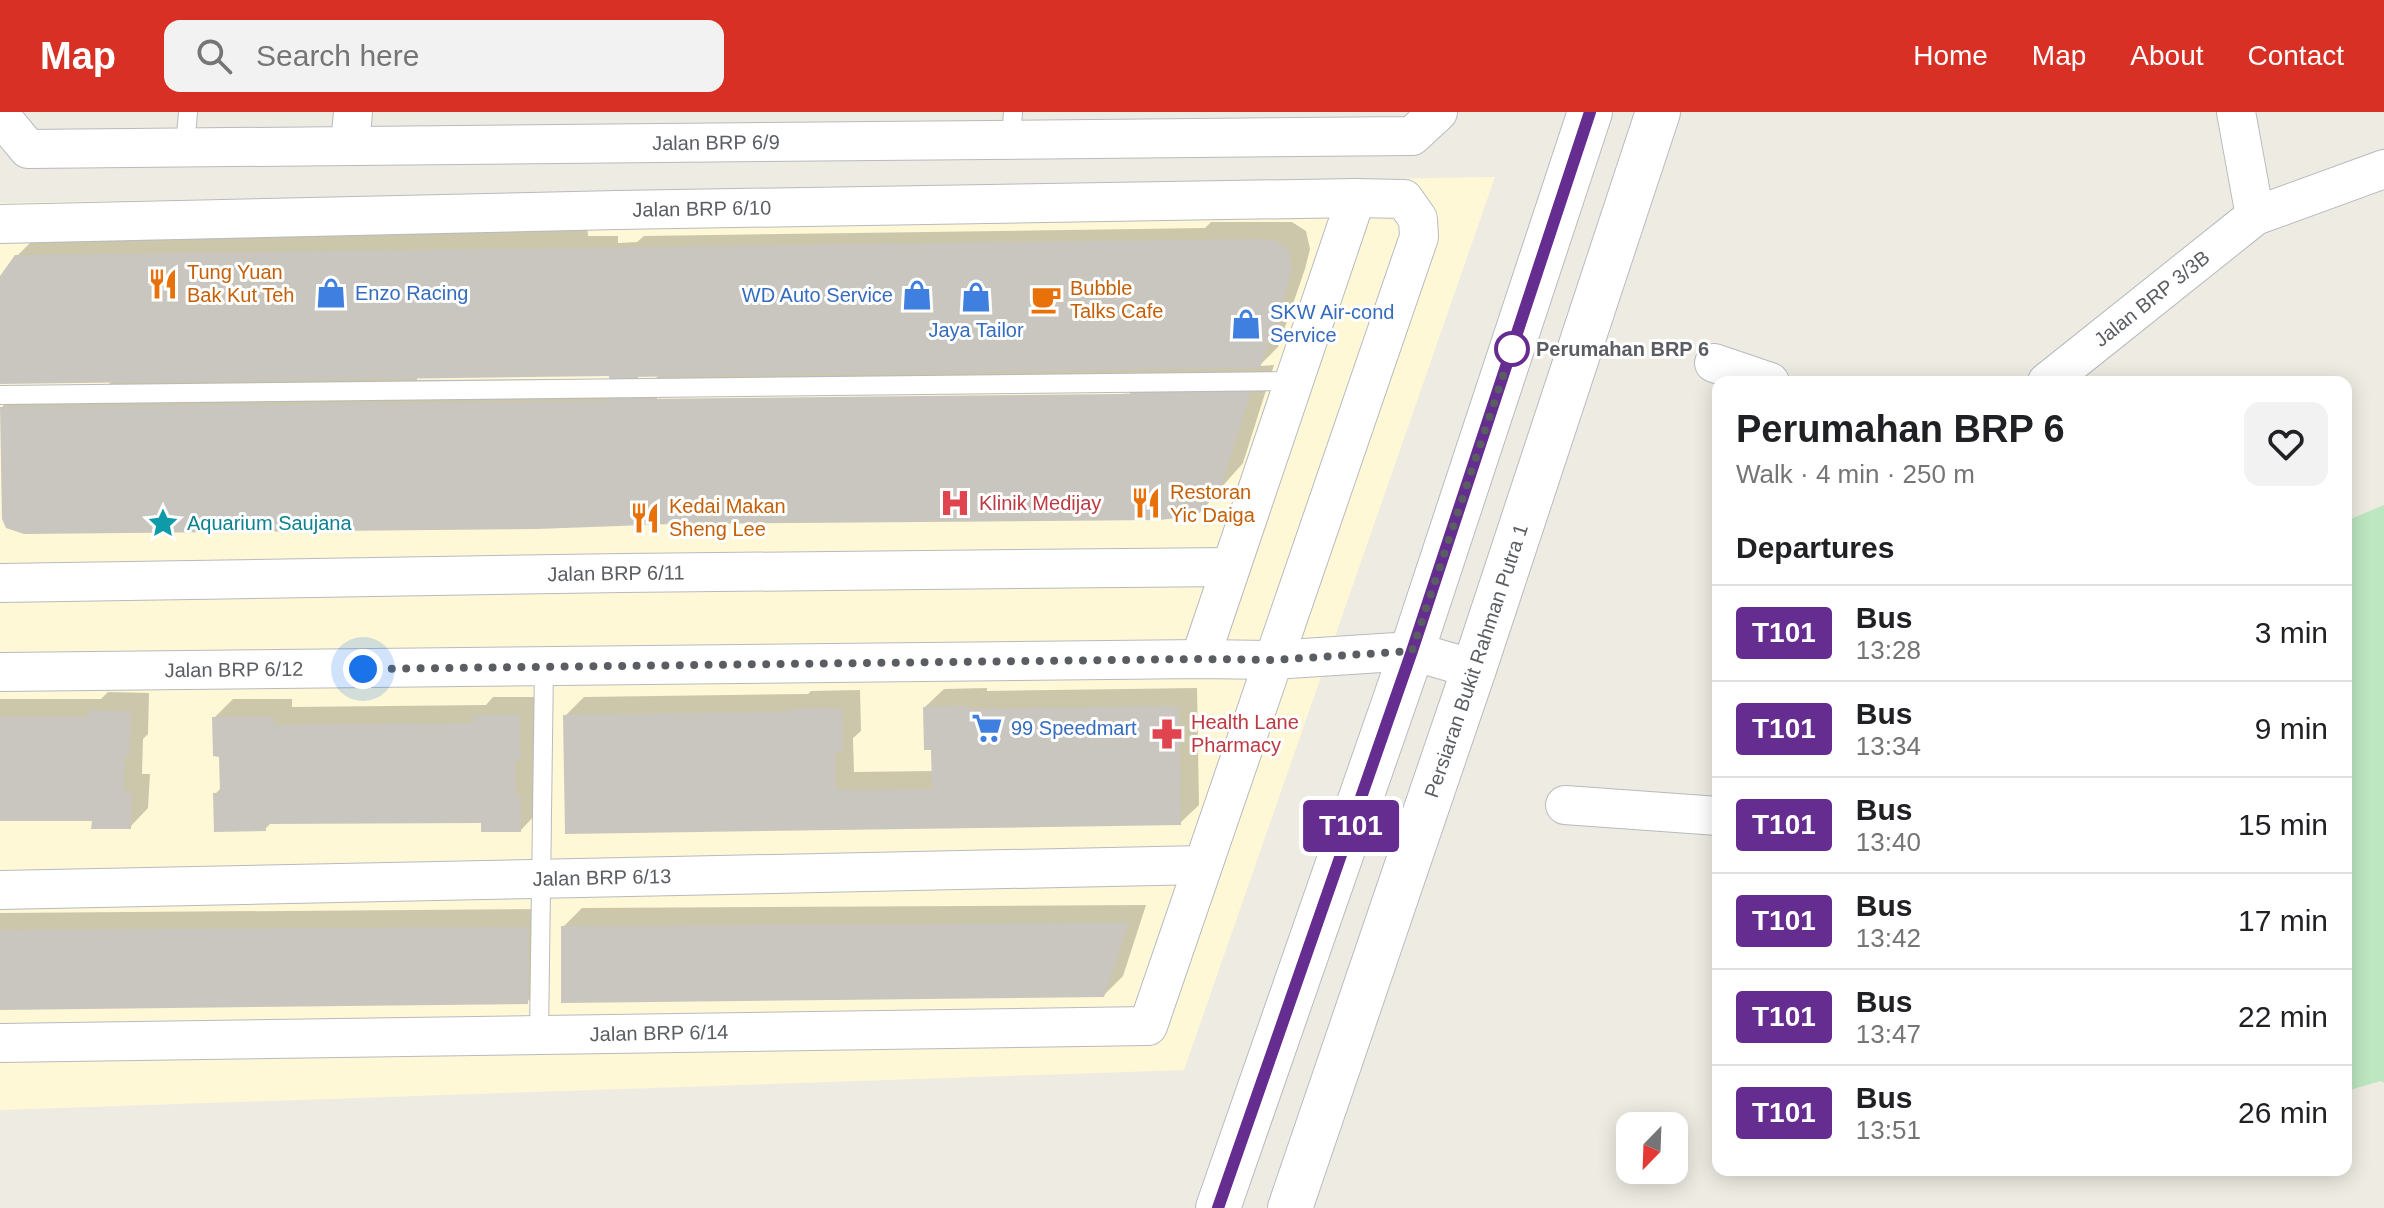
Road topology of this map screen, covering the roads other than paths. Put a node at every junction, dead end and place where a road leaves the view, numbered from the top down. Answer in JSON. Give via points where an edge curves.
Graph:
{"nodes":[{"id":1,"x":1438,"y":112,"type":"edge"},
{"id":2,"x":1590,"y":112,"type":"edge"},
{"id":3,"x":1658,"y":112,"type":"edge"},
{"id":4,"x":2236,"y":112,"type":"edge"},
{"id":5,"x":0,"y":115,"type":"edge"},
{"id":6,"x":1012,"y":125,"type":"edge"},
{"id":7,"x":351,"y":129,"type":"edge"},
{"id":8,"x":422,"y":129,"type":"edge"},
{"id":9,"x":186,"y":130,"type":"edge"},
{"id":10,"x":2384,"y":169,"type":"edge"},
{"id":11,"x":1356,"y":198,"type":"junction"},
{"id":12,"x":2255,"y":216,"type":"junction"},
{"id":13,"x":0,"y":224,"type":"edge"},
{"id":14,"x":1714,"y":363,"type":"dead end"},
{"id":15,"x":1752,"y":376,"type":"edge"},
{"id":16,"x":2055,"y":376,"type":"edge"},
{"id":17,"x":1294,"y":381,"type":"junction"},
{"id":18,"x":0,"y":395,"type":"edge"},
{"id":19,"x":1231,"y":567,"type":"junction"},
{"id":20,"x":0,"y":583,"type":"edge"},
{"id":21,"x":1412,"y":651,"type":"junction"},
{"id":22,"x":1200,"y":659,"type":"junction"},
{"id":23,"x":1273,"y":660,"type":"junction"},
{"id":24,"x":544,"y":667,"type":"junction"},
{"id":25,"x":1474,"y":669,"type":"junction"},
{"id":26,"x":0,"y":672,"type":"edge"},
{"id":27,"x":1565,"y":805,"type":"dead end"},
{"id":28,"x":1712,"y":816,"type":"edge"},
{"id":29,"x":1203,"y":865,"type":"junction"},
{"id":30,"x":542,"y":879,"type":"junction"},
{"id":31,"x":0,"y":890,"type":"edge"},
{"id":32,"x":539,"y":1035,"type":"junction"},
{"id":33,"x":0,"y":1043,"type":"edge"},
{"id":34,"x":1218,"y":1208,"type":"edge"},
{"id":35,"x":1290,"y":1208,"type":"edge"}],
"edges":[{"from":1,"to":6,"type":"street","name":"Jalan BRP 6/9","via":[[1412,136]]},
{"from":2,"to":21,"type":"main road"},
{"from":3,"to":25,"type":"main road","name":"Persiaran Bukit Rahman Putra 1"},
{"from":4,"to":12,"type":"street"},
{"from":5,"to":9,"type":"street","name":"Jalan BRP 6/9","via":[[28,149]]},
{"from":6,"to":8,"type":"street","name":"Jalan BRP 6/9"},
{"from":7,"to":8,"type":"street","name":"Jalan BRP 6/9"},
{"from":7,"to":9,"type":"street","name":"Jalan BRP 6/9"},
{"from":10,"to":12,"type":"street","name":"Jalan BRP 3/3B"},
{"from":11,"to":13,"type":"street","name":"Jalan BRP 6/10"},
{"from":11,"to":17,"type":"street"},
{"from":11,"to":23,"type":"street","name":"Jalan BRP 6/10","via":[[1404,199],[1418,219],[1419,237]]},
{"from":12,"to":16,"type":"street","name":"Jalan BRP 3/3B"},
{"from":14,"to":15,"type":"street"},
{"from":17,"to":18,"type":"lane"},
{"from":17,"to":19,"type":"street"},
{"from":19,"to":20,"type":"street","name":"Jalan BRP 6/11"},
{"from":19,"to":22,"type":"street"},
{"from":21,"to":23,"type":"street","name":"Jalan BRP 6/12"},
{"from":21,"to":25,"type":"street","name":"Jalan BRP 6/12"},
{"from":21,"to":34,"type":"main road"},
{"from":22,"to":23,"type":"street","name":"Jalan BRP 6/12"},
{"from":22,"to":24,"type":"street","name":"Jalan BRP 6/12"},
{"from":23,"to":29,"type":"street"},
{"from":24,"to":26,"type":"street","name":"Jalan BRP 6/12"},
{"from":24,"to":30,"type":"lane"},
{"from":25,"to":35,"type":"main road","name":"Persiaran Bukit Rahman Putra 1"},
{"from":27,"to":28,"type":"street"},
{"from":29,"to":30,"type":"street","name":"Jalan BRP 6/13"},
{"from":29,"to":32,"type":"street","name":"Jalan BRP 6/14","via":[[1148,1026]]},
{"from":30,"to":31,"type":"street","name":"Jalan BRP 6/13"},
{"from":30,"to":32,"type":"lane"},
{"from":32,"to":33,"type":"street","name":"Jalan BRP 6/14"}]}
